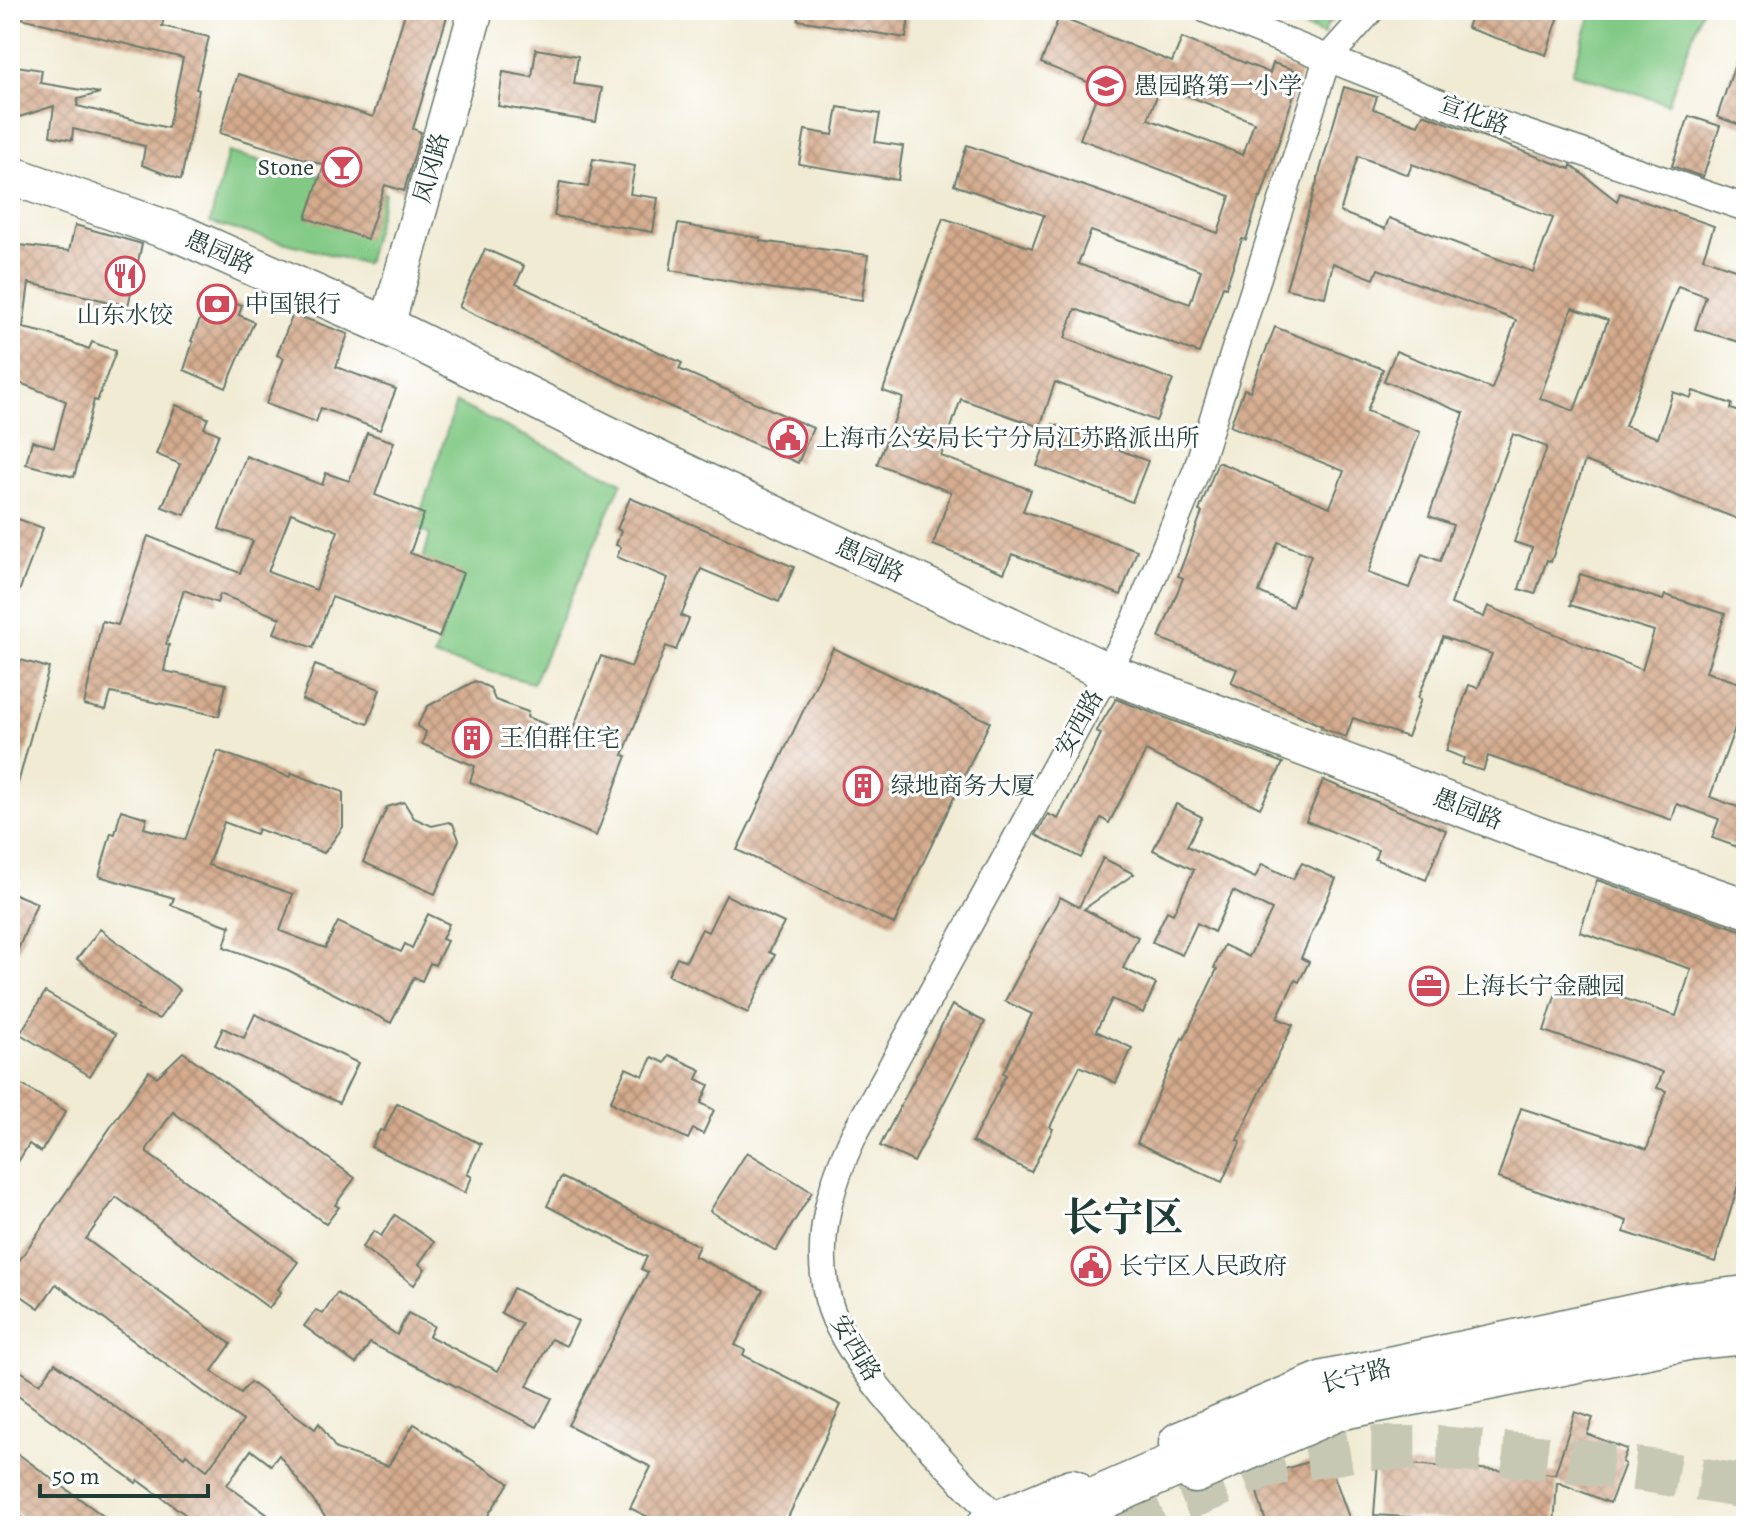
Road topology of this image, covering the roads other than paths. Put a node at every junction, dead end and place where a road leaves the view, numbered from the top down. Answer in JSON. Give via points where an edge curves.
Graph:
{"nodes":[{"id":1,"x":476,"y":10,"type":"edge"},
{"id":2,"x":1207,"y":10,"type":"edge"},
{"id":3,"x":1371,"y":10,"type":"edge"},
{"id":4,"x":1327,"y":59,"type":"junction"},
{"id":5,"x":10,"y":175,"type":"edge"},
{"id":6,"x":1746,"y":208,"type":"edge"},
{"id":7,"x":387,"y":326,"type":"junction"},
{"id":8,"x":1107,"y":672,"type":"junction"},
{"id":9,"x":1746,"y":908,"type":"edge"},
{"id":10,"x":1746,"y":1297,"type":"edge"},
{"id":11,"x":1746,"y":1333,"type":"edge"},
{"id":12,"x":1228,"y":1442,"type":"dead end"},
{"id":13,"x":1008,"y":1525,"type":"edge"},
{"id":14,"x":1073,"y":1526,"type":"edge"}],
"edges":[{"from":1,"to":7,"type":"street","name":"凤冈路"},
{"from":2,"to":4,"type":"street","name":"宣化路"},
{"from":3,"to":4,"type":"street","name":"安西路"},
{"from":4,"to":6,"type":"street","name":"宣化路","via":[[1458,110]]},
{"from":4,"to":8,"type":"street","name":"安西路","via":[[1197,469],[1135,621]]},
{"from":5,"to":7,"type":"main road","name":"愚园路","via":[[185,236]]},
{"from":7,"to":8,"type":"main road","name":"愚园路"},
{"from":8,"to":9,"type":"main road","name":"愚园路","via":[[1543,838]]},
{"from":8,"to":13,"type":"street","name":"安西路","via":[[855,1133],[829,1198],[823,1236],[823,1271],[841,1330],[887,1397]]},
{"from":10,"to":13,"type":"main road","name":"长宁路","via":[[1687,1304],[1324,1382]]},
{"from":11,"to":14,"type":"main road","name":"长宁路","via":[[1693,1338],[1338,1409]]},
{"from":12,"to":13,"type":"highway"}]}
